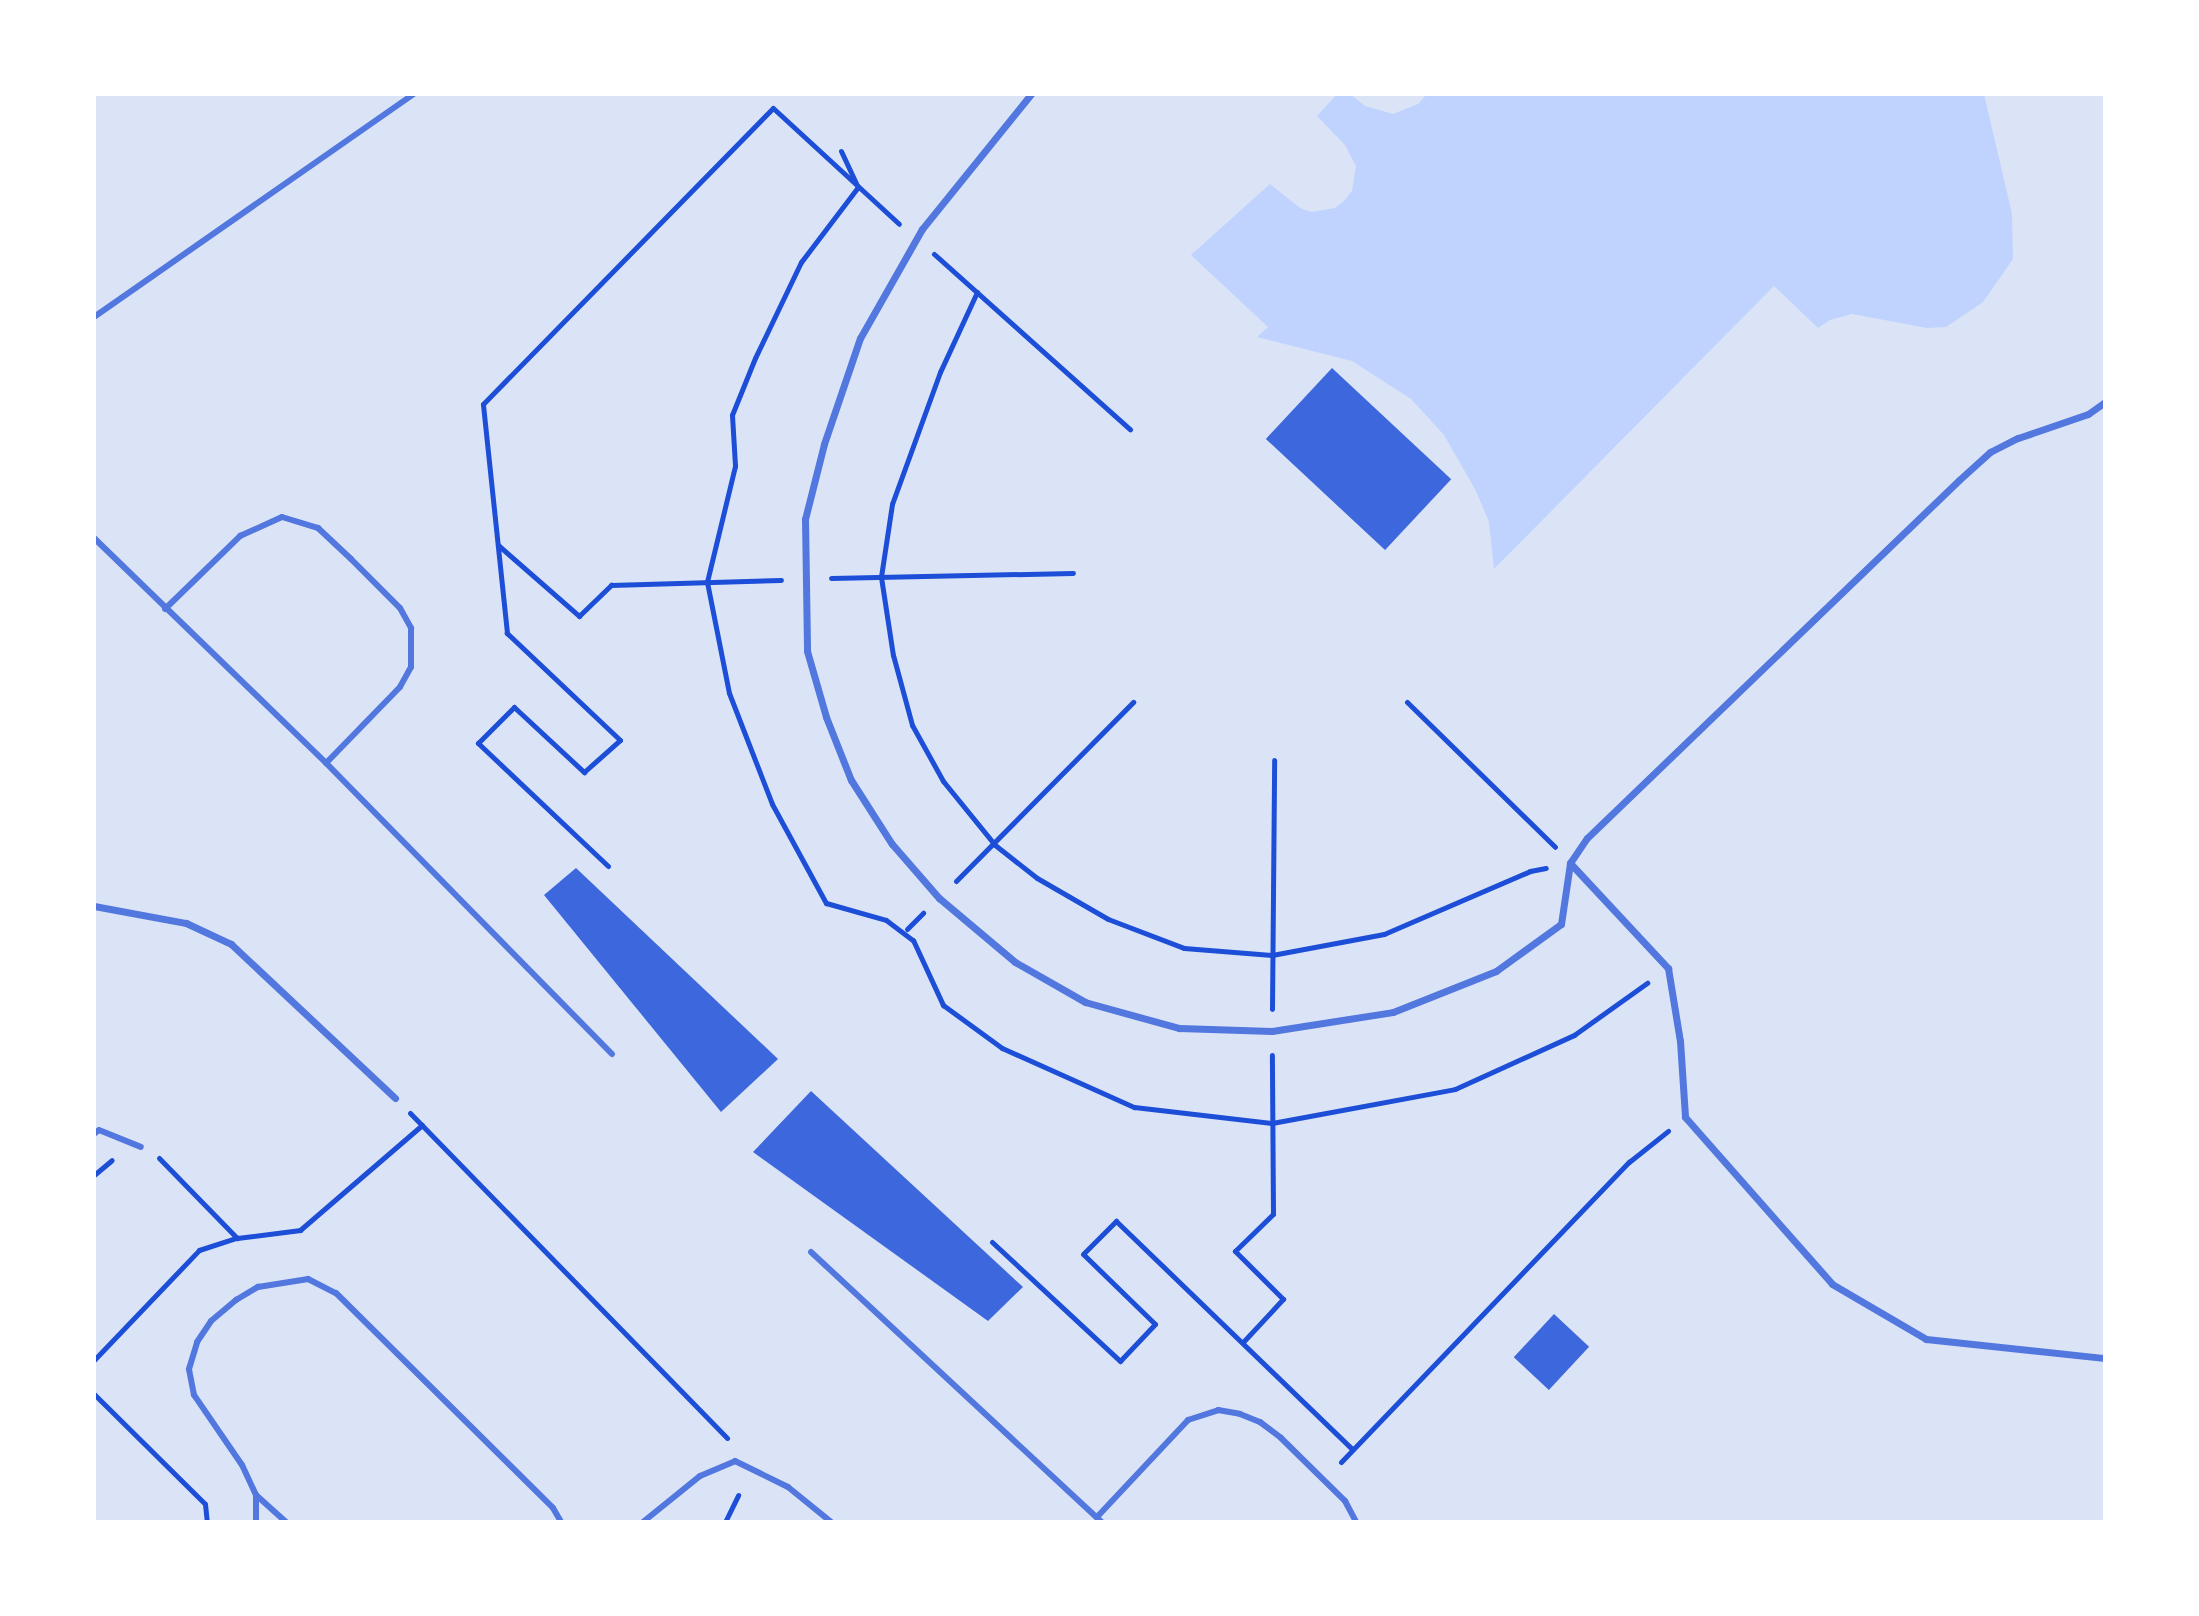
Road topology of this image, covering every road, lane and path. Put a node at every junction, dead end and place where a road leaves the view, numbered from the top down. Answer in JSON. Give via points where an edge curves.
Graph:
{"nodes":[{"id":1,"x":414,"y":94,"type":"edge"},
{"id":2,"x":1031,"y":94,"type":"edge"},
{"id":3,"x":841,"y":151,"type":"dead end"},
{"id":4,"x":858,"y":187,"type":"junction"},
{"id":5,"x":918,"y":241,"type":"junction"},
{"id":6,"x":978,"y":292,"type":"junction"},
{"id":7,"x":94,"y":317,"type":"edge"},
{"id":8,"x":2105,"y":402,"type":"edge"},
{"id":9,"x":1130,"y":429,"type":"dead end"},
{"id":10,"x":94,"y":538,"type":"edge"},
{"id":11,"x":497,"y":544,"type":"junction"},
{"id":12,"x":1073,"y":573,"type":"dead end"},
{"id":13,"x":881,"y":577,"type":"junction"},
{"id":14,"x":804,"y":579,"type":"junction"},
{"id":15,"x":707,"y":582,"type":"junction"},
{"id":16,"x":165,"y":609,"type":"junction"},
{"id":17,"x":1133,"y":702,"type":"dead end"},
{"id":18,"x":1407,"y":702,"type":"dead end"},
{"id":19,"x":1274,"y":760,"type":"dead end"},
{"id":20,"x":326,"y":763,"type":"junction"},
{"id":21,"x":1011,"y":829,"type":"dead end"},
{"id":22,"x":1570,"y":863,"type":"junction"},
{"id":23,"x":608,"y":866,"type":"dead end"},
{"id":24,"x":94,"y":906,"type":"edge"},
{"id":25,"x":1272,"y":955,"type":"junction"},
{"id":26,"x":1668,"y":968,"type":"junction"},
{"id":27,"x":1272,"y":1031,"type":"junction"},
{"id":28,"x":612,"y":1054,"type":"dead end"},
{"id":29,"x":395,"y":1098,"type":"joint"},
{"id":30,"x":1685,"y":1117,"type":"junction"},
{"id":31,"x":1272,"y":1123,"type":"junction"},
{"id":32,"x":422,"y":1125,"type":"junction"},
{"id":33,"x":94,"y":1134,"type":"edge"},
{"id":34,"x":141,"y":1147,"type":"dead end"},
{"id":35,"x":184,"y":1181,"type":"dead end"},
{"id":36,"x":237,"y":1238,"type":"junction"},
{"id":37,"x":992,"y":1242,"type":"dead end"},
{"id":38,"x":811,"y":1252,"type":"dead end"},
{"id":39,"x":1243,"y":1342,"type":"junction"},
{"id":40,"x":2105,"y":1358,"type":"edge"},
{"id":41,"x":94,"y":1360,"type":"edge"},
{"id":42,"x":94,"y":1394,"type":"edge"},
{"id":43,"x":733,"y":1444,"type":"dead end"},
{"id":44,"x":1352,"y":1449,"type":"junction"},
{"id":45,"x":1324,"y":1481,"type":"junction"},
{"id":46,"x":256,"y":1495,"type":"junction"},
{"id":47,"x":738,"y":1495,"type":"dead end"},
{"id":48,"x":1099,"y":1520,"type":"edge"},
{"id":49,"x":207,"y":1522,"type":"edge"},
{"id":50,"x":256,"y":1522,"type":"edge"},
{"id":51,"x":286,"y":1522,"type":"edge"},
{"id":52,"x":561,"y":1522,"type":"edge"},
{"id":53,"x":643,"y":1522,"type":"edge"},
{"id":54,"x":725,"y":1522,"type":"edge"},
{"id":55,"x":831,"y":1522,"type":"edge"},
{"id":56,"x":1356,"y":1522,"type":"edge"}],
"edges":[{"from":1,"to":7,"type":"lane"},
{"from":2,"to":5,"type":"street","via":[[922,229]]},
{"from":3,"to":4,"type":"path"},
{"from":4,"to":5,"type":"path"},
{"from":4,"to":11,"type":"path","via":[[773,108],[483,404]]},
{"from":4,"to":15,"type":"path","via":[[801,262],[732,415],[735,466]]},
{"from":5,"to":6,"type":"path"},
{"from":5,"to":14,"type":"street","via":[[860,338],[824,444],[805,519]]},
{"from":6,"to":9,"type":"path"},
{"from":6,"to":13,"type":"path","via":[[940,372],[892,504]]},
{"from":8,"to":22,"type":"street","via":[[2088,414],[1990,452],[1587,838]]},
{"from":10,"to":16,"type":"lane"},
{"from":11,"to":15,"type":"path","via":[[579,616],[611,585]]},
{"from":11,"to":23,"type":"path","via":[[507,633],[620,740],[584,772],[514,707],[478,743]]},
{"from":12,"to":13,"type":"path"},
{"from":13,"to":14,"type":"path"},
{"from":13,"to":25,"type":"path","via":[[893,655],[912,725],[943,781],[995,845],[1037,878],[1108,919],[1184,948]]},
{"from":14,"to":15,"type":"path"},
{"from":14,"to":27,"type":"street","via":[[807,651],[851,780],[892,844],[939,898],[1015,962],[1085,1002],[1179,1028]]},
{"from":15,"to":31,"type":"path","via":[[729,693],[772,804],[826,903],[886,920],[913,940],[943,1005],[1002,1048],[1134,1107]]},
{"from":16,"to":20,"type":"lane"},
{"from":16,"to":20,"type":"lane","via":[[240,536],[282,517],[318,528],[351,559],[400,608],[411,628],[411,667],[400,687]]},
{"from":17,"to":21,"type":"path"},
{"from":18,"to":22,"type":"path"},
{"from":19,"to":25,"type":"path"},
{"from":20,"to":28,"type":"lane"},
{"from":22,"to":25,"type":"path","via":[[1530,871],[1384,934]]},
{"from":22,"to":26,"type":"street"},
{"from":22,"to":27,"type":"street","via":[[1561,924],[1496,971],[1393,1012]]},
{"from":24,"to":29,"type":"street","via":[[186,923],[231,944]]},
{"from":25,"to":27,"type":"path"},
{"from":26,"to":30,"type":"street"},
{"from":26,"to":31,"type":"path","via":[[1574,1035],[1455,1089]]},
{"from":27,"to":31,"type":"path"},
{"from":29,"to":32,"type":"path"},
{"from":30,"to":40,"type":"street","via":[[1832,1284],[1926,1339]]},
{"from":30,"to":44,"type":"path","via":[[1629,1162]]},
{"from":31,"to":39,"type":"path","via":[[1273,1214],[1235,1251],[1283,1299]]},
{"from":32,"to":36,"type":"path","via":[[300,1230]]},
{"from":32,"to":43,"type":"path"},
{"from":33,"to":34,"type":"lane","via":[[99,1130]]},
{"from":35,"to":36,"type":"path"},
{"from":36,"to":41,"type":"path","via":[[199,1250]]},
{"from":37,"to":39,"type":"path","via":[[1120,1361],[1155,1324],[1083,1254],[1116,1221]]},
{"from":38,"to":48,"type":"lane"},
{"from":39,"to":44,"type":"path"},
{"from":42,"to":49,"type":"path","via":[[205,1504]]},
{"from":44,"to":45,"type":"path"},
{"from":45,"to":48,"type":"lane","via":[[1260,1422],[1218,1410],[1188,1420]]},
{"from":45,"to":56,"type":"lane","via":[[1345,1501]]},
{"from":46,"to":50,"type":"lane"},
{"from":46,"to":51,"type":"lane"},
{"from":46,"to":52,"type":"lane","via":[[194,1395],[189,1369],[211,1321],[236,1300],[258,1287],[308,1279],[336,1293],[553,1508]]},
{"from":47,"to":54,"type":"path"},
{"from":53,"to":55,"type":"lane","via":[[700,1476],[735,1461],[788,1487]]}]}
